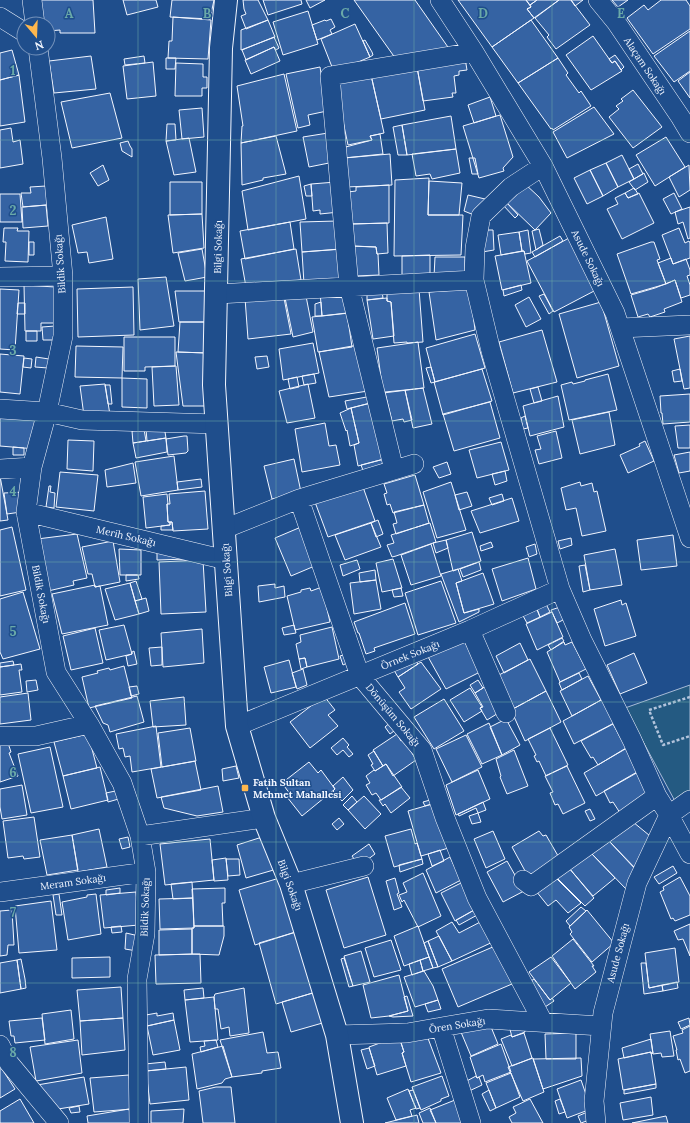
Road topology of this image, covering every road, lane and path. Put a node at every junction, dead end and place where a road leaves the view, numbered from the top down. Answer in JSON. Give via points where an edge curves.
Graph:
{"nodes":[{"id":1,"x":32,"y":0,"type":"edge"},
{"id":2,"x":226,"y":0,"type":"edge"},
{"id":3,"x":440,"y":0,"type":"edge"},
{"id":4,"x":598,"y":0,"type":"edge"},
{"id":5,"x":34,"y":16,"type":"edge"},
{"id":6,"x":0,"y":17,"type":"edge"},
{"id":7,"x":16,"y":27,"type":"edge"},
{"id":8,"x":474,"y":52,"type":"junction"},
{"id":9,"x":39,"y":56,"type":"edge"},
{"id":10,"x":690,"y":133,"type":"edge"},
{"id":11,"x":543,"y":166,"type":"junction"},
{"id":12,"x":62,"y":276,"type":"junction"},
{"id":13,"x":0,"y":277,"type":"edge"},
{"id":14,"x":474,"y":280,"type":"junction"},
{"id":15,"x":349,"y":286,"type":"junction"},
{"id":16,"x":217,"y":294,"type":"junction"},
{"id":17,"x":690,"y":325,"type":"edge"},
{"id":18,"x":620,"y":328,"type":"junction"},
{"id":19,"x":0,"y":409,"type":"edge"},
{"id":20,"x":47,"y":412,"type":"junction"},
{"id":21,"x":217,"y":424,"type":"junction"},
{"id":22,"x":414,"y":464,"type":"dead end"},
{"id":23,"x":32,"y":467,"type":"junction"},
{"id":24,"x":0,"y":468,"type":"edge"},
{"id":25,"x":394,"y":470,"type":"junction"},
{"id":26,"x":299,"y":499,"type":"junction"},
{"id":27,"x":26,"y":512,"type":"junction"},
{"id":28,"x":224,"y":529,"type":"junction"},
{"id":29,"x":690,"y":538,"type":"edge"},
{"id":30,"x":226,"y":560,"type":"junction"},
{"id":31,"x":560,"y":589,"type":"junction"},
{"id":32,"x":470,"y":630,"type":"junction"},
{"id":33,"x":360,"y":676,"type":"junction"},
{"id":34,"x":690,"y":697,"type":"edge"},
{"id":35,"x":506,"y":713,"type":"dead end"},
{"id":36,"x":88,"y":724,"type":"junction"},
{"id":37,"x":237,"y":726,"type":"junction"},
{"id":38,"x":0,"y":736,"type":"edge"},
{"id":39,"x":690,"y":736,"type":"edge"},
{"id":40,"x":657,"y":796,"type":"junction"},
{"id":41,"x":690,"y":800,"type":"edge"},
{"id":42,"x":669,"y":815,"type":"junction"},
{"id":43,"x":264,"y":818,"type":"junction"},
{"id":44,"x":140,"y":836,"type":"junction"},
{"id":45,"x":690,"y":854,"type":"edge"},
{"id":46,"x":364,"y":866,"type":"dead end"},
{"id":47,"x":146,"y":872,"type":"junction"},
{"id":48,"x":523,"y":880,"type":"dead end"},
{"id":49,"x":292,"y":884,"type":"junction"},
{"id":50,"x":0,"y":892,"type":"edge"},
{"id":51,"x":543,"y":1022,"type":"junction"},
{"id":52,"x":601,"y":1026,"type":"junction"},
{"id":53,"x":441,"y":1027,"type":"junction"},
{"id":54,"x":337,"y":1035,"type":"junction"},
{"id":55,"x":0,"y":1045,"type":"edge"},
{"id":56,"x":59,"y":1123,"type":"edge"},
{"id":57,"x":138,"y":1123,"type":"edge"},
{"id":58,"x":352,"y":1123,"type":"edge"},
{"id":59,"x":471,"y":1123,"type":"edge"},
{"id":60,"x":596,"y":1123,"type":"edge"}],
"edges":[{"from":1,"to":5,"type":"street"},
{"from":2,"to":16,"type":"street","name":"Bilgi Sokağı","via":[[221,48]]},
{"from":3,"to":8,"type":"street","name":"Asude Sokağı"},
{"from":4,"to":10,"type":"street","name":"Alaçam Sokağı","via":[[616,22]]},
{"from":6,"to":7,"type":"street"},
{"from":8,"to":11,"type":"street","name":"Asude Sokağı"},
{"from":8,"to":15,"type":"street","via":[[330,76]]},
{"from":9,"to":12,"type":"street","name":"Bildik Sokağı","via":[[52,158]]},
{"from":11,"to":14,"type":"street","via":[[512,187],[481,216],[475,248]]},
{"from":11,"to":18,"type":"street","name":"Asude Sokağı"},
{"from":12,"to":13,"type":"street"},
{"from":12,"to":20,"type":"street","name":"Bildik Sokağı","via":[[63,336]]},
{"from":14,"to":15,"type":"street"},
{"from":14,"to":31,"type":"street","via":[[491,350]]},
{"from":15,"to":16,"type":"street"},
{"from":15,"to":25,"type":"street"},
{"from":16,"to":21,"type":"street","name":"Bilgi Sokağı","via":[[214,385]]},
{"from":17,"to":18,"type":"street"},
{"from":18,"to":29,"type":"street","name":"Asude Sokağı"},
{"from":19,"to":20,"type":"street"},
{"from":20,"to":21,"type":"street","via":[[82,420]]},
{"from":20,"to":23,"type":"street","name":"Bildik Sokağı"},
{"from":21,"to":28,"type":"street","name":"Bilgi Sokağı"},
{"from":22,"to":25,"type":"street"},
{"from":23,"to":24,"type":"street"},
{"from":23,"to":27,"type":"street","name":"Bildik Sokağı"},
{"from":25,"to":26,"type":"street"},
{"from":26,"to":28,"type":"street"},
{"from":26,"to":33,"type":"street","name":"Dönüşüm Sokağı"},
{"from":27,"to":30,"type":"street","name":"Merih Sokağı"},
{"from":27,"to":36,"type":"street","name":"Bildik Sokağı","via":[[56,672]]},
{"from":28,"to":30,"type":"street","name":"Bilgi Sokağı"},
{"from":30,"to":37,"type":"street","name":"Bilgi Sokağı"},
{"from":31,"to":32,"type":"street","name":"Örnek Sokağı"},
{"from":31,"to":40,"type":"street"},
{"from":32,"to":33,"type":"street","name":"Örnek Sokağı"},
{"from":32,"to":35,"type":"street"},
{"from":33,"to":37,"type":"street","name":"Örnek Sokağı"},
{"from":33,"to":51,"type":"street","name":"Dönüşüm Sokağı","via":[[422,750],[445,818],[477,898]]},
{"from":34,"to":39,"type":"path","via":[[650,710],[663,745]]},
{"from":36,"to":38,"type":"street","via":[[36,736]]},
{"from":36,"to":44,"type":"street","name":"Bildik Sokağı","via":[[122,783]]},
{"from":37,"to":43,"type":"street","name":"Bilgi Sokağı"},
{"from":40,"to":42,"type":"street"},
{"from":40,"to":48,"type":"street","via":[[531,886]]},
{"from":41,"to":42,"type":"street","name":"Asude Sokağı"},
{"from":42,"to":45,"type":"street"},
{"from":42,"to":52,"type":"street","name":"Asude Sokağı","via":[[637,883],[602,1013]]},
{"from":43,"to":44,"type":"street"},
{"from":43,"to":49,"type":"street","name":"Bilgi Sokağı"},
{"from":44,"to":47,"type":"street","name":"Bildik Sokağı"},
{"from":46,"to":49,"type":"street"},
{"from":47,"to":50,"type":"street","name":"Meram Sokağı"},
{"from":47,"to":57,"type":"street","name":"Bildik Sokağı","via":[[145,934],[137,979]]},
{"from":49,"to":54,"type":"street","name":"Bilgi Sokağı"},
{"from":51,"to":52,"type":"street","name":"Ören Sokağı"},
{"from":51,"to":53,"type":"street","name":"Ören Sokağı","via":[[488,1019]]},
{"from":52,"to":60,"type":"street","name":"Asude Sokağı","via":[[594,1102]]},
{"from":53,"to":54,"type":"street","name":"Ören Sokağı","via":[[407,1033]]},
{"from":53,"to":59,"type":"street"},
{"from":54,"to":58,"type":"street","name":"Bilgi Sokağı"},
{"from":55,"to":56,"type":"street","via":[[9,1063]]}]}
